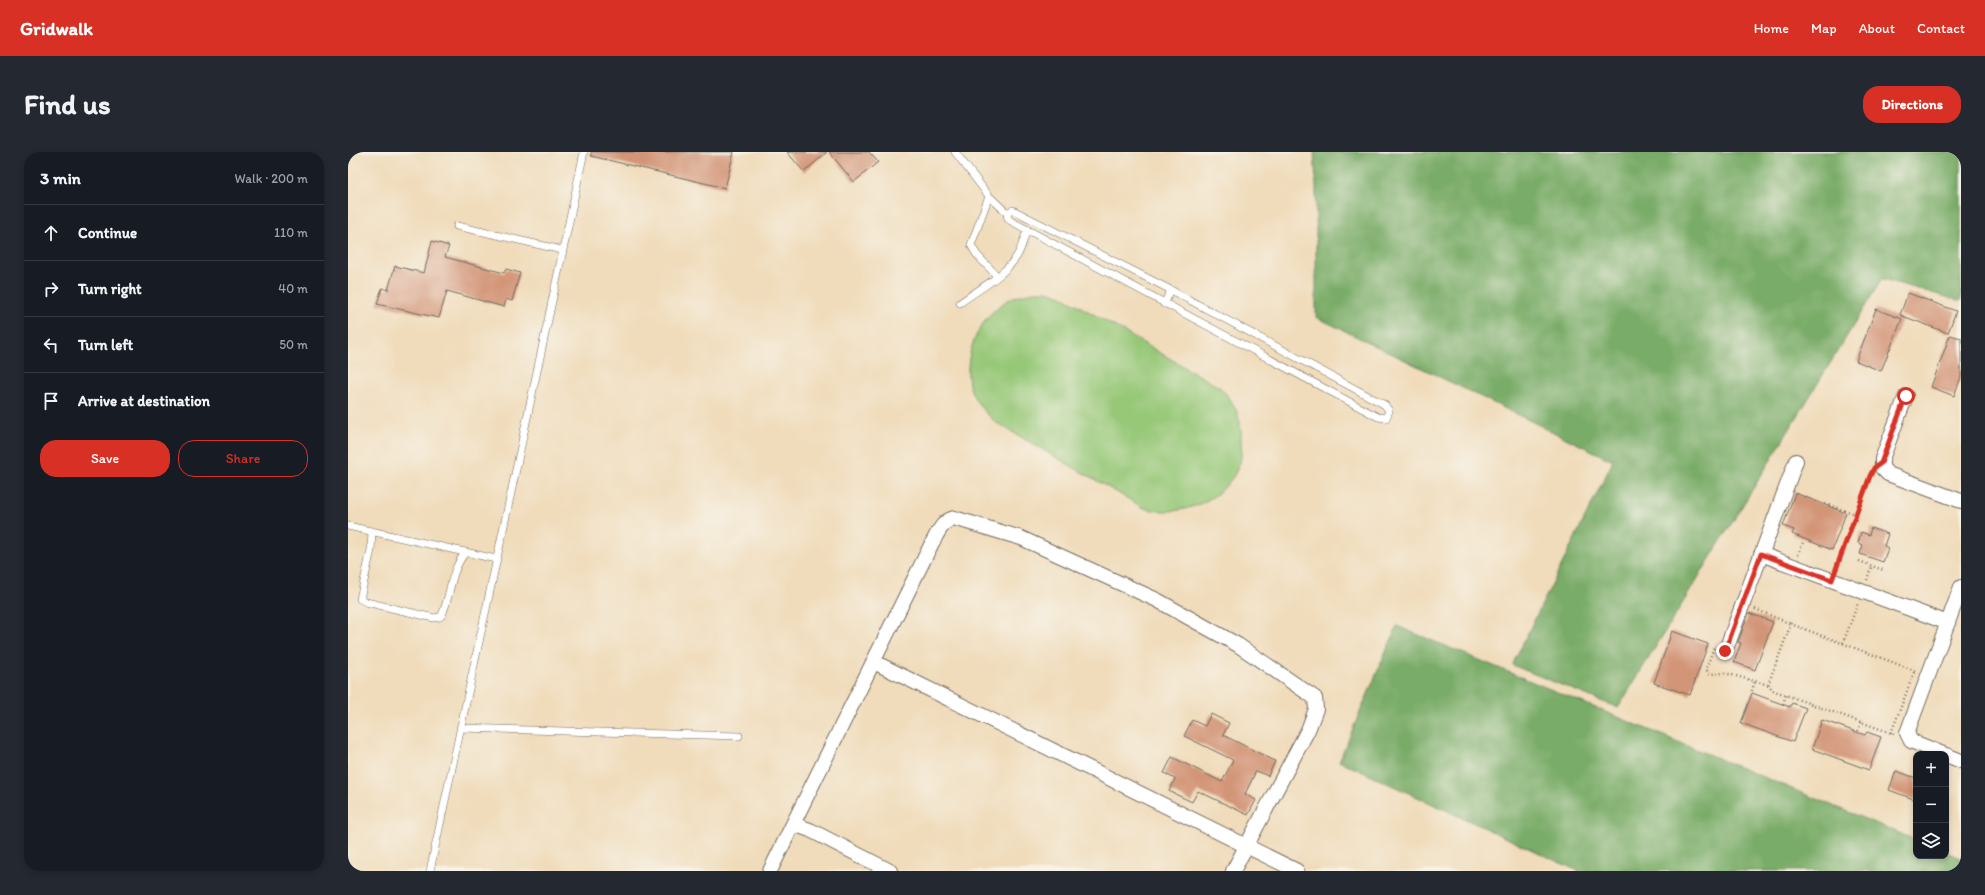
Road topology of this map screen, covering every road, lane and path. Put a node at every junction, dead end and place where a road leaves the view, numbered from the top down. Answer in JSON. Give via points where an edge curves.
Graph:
{"nodes":[{"id":1,"x":584,"y":152,"type":"edge"},
{"id":2,"x":955,"y":152,"type":"edge"},
{"id":3,"x":989,"y":196,"type":"junction"},
{"id":4,"x":1007,"y":213,"type":"junction"},
{"id":5,"x":457,"y":226,"type":"dead end"},
{"id":6,"x":1027,"y":230,"type":"junction"},
{"id":7,"x":562,"y":250,"type":"junction"},
{"id":8,"x":997,"y":276,"type":"junction"},
{"id":9,"x":1171,"y":290,"type":"junction"},
{"id":10,"x":960,"y":303,"type":"dead end"},
{"id":11,"x":1164,"y":304,"type":"junction"},
{"id":12,"x":1906,"y":396,"type":"dead end"},
{"id":13,"x":1796,"y":461,"type":"dead end"},
{"id":14,"x":1881,"y":463,"type":"junction"},
{"id":15,"x":1961,"y":501,"type":"edge"},
{"id":16,"x":1825,"y":504,"type":"dead end"},
{"id":17,"x":1856,"y":514,"type":"junction"},
{"id":18,"x":348,"y":526,"type":"edge"},
{"id":19,"x":372,"y":531,"type":"junction"},
{"id":20,"x":466,"y":552,"type":"junction"},
{"id":21,"x":1761,"y":554,"type":"junction"},
{"id":22,"x":496,"y":559,"type":"junction"},
{"id":23,"x":1859,"y":561,"type":"dead end"},
{"id":24,"x":1883,"y":570,"type":"dead end"},
{"id":25,"x":1832,"y":580,"type":"junction"},
{"id":26,"x":1961,"y":587,"type":"edge"},
{"id":27,"x":1743,"y":602,"type":"junction"},
{"id":28,"x":1948,"y":623,"type":"junction"},
{"id":29,"x":1791,"y":624,"type":"junction"},
{"id":30,"x":1728,"y":644,"type":"joint"},
{"id":31,"x":874,"y":662,"type":"junction"},
{"id":32,"x":1914,"y":670,"type":"junction"},
{"id":33,"x":1928,"y":675,"type":"junction"},
{"id":34,"x":1755,"y":681,"type":"junction"},
{"id":35,"x":1768,"y":685,"type":"junction"},
{"id":36,"x":1752,"y":691,"type":"dead end"},
{"id":37,"x":1786,"y":695,"type":"junction"},
{"id":38,"x":1783,"y":704,"type":"dead end"},
{"id":39,"x":1861,"y":722,"type":"junction"},
{"id":40,"x":460,"y":728,"type":"junction"},
{"id":41,"x":1858,"y":731,"type":"dead end"},
{"id":42,"x":1891,"y":733,"type":"junction"},
{"id":43,"x":1907,"y":733,"type":"junction"},
{"id":44,"x":739,"y":736,"type":"dead end"},
{"id":45,"x":1936,"y":751,"type":"edge"},
{"id":46,"x":1949,"y":756,"type":"edge"},
{"id":47,"x":1961,"y":761,"type":"edge"},
{"id":48,"x":793,"y":824,"type":"junction"},
{"id":49,"x":1246,"y":846,"type":"junction"},
{"id":50,"x":430,"y":871,"type":"edge"},
{"id":51,"x":770,"y":871,"type":"edge"},
{"id":52,"x":890,"y":871,"type":"edge"},
{"id":53,"x":1233,"y":871,"type":"edge"},
{"id":54,"x":1297,"y":871,"type":"edge"}],
"edges":[{"from":1,"to":7,"type":"lane"},
{"from":2,"to":3,"type":"lane"},
{"from":3,"to":4,"type":"lane"},
{"from":3,"to":8,"type":"lane","via":[[971,245]]},
{"from":4,"to":6,"type":"lane","via":[[1008,219]]},
{"from":4,"to":9,"type":"lane","via":[[1017,211]]},
{"from":5,"to":7,"type":"lane"},
{"from":6,"to":8,"type":"lane","via":[[1018,254]]},
{"from":6,"to":11,"type":"lane"},
{"from":7,"to":22,"type":"lane"},
{"from":8,"to":10,"type":"lane"},
{"from":9,"to":11,"type":"lane"},
{"from":9,"to":11,"type":"lane","via":[[1385,405],[1389,415],[1386,418],[1378,417]]},
{"from":12,"to":14,"type":"street"},
{"from":13,"to":21,"type":"street"},
{"from":14,"to":15,"type":"street","via":[[1888,474]]},
{"from":14,"to":17,"type":"path","via":[[1872,472]]},
{"from":16,"to":17,"type":"path"},
{"from":17,"to":25,"type":"path"},
{"from":18,"to":19,"type":"lane"},
{"from":19,"to":20,"type":"lane"},
{"from":19,"to":20,"type":"lane","via":[[371,550],[360,599],[434,618],[440,618],[442,615],[455,570]]},
{"from":20,"to":22,"type":"lane"},
{"from":21,"to":25,"type":"street"},
{"from":21,"to":27,"type":"street"},
{"from":22,"to":40,"type":"lane"},
{"from":23,"to":24,"type":"path"},
{"from":25,"to":28,"type":"street"},
{"from":26,"to":28,"type":"street"},
{"from":27,"to":29,"type":"path"},
{"from":27,"to":30,"type":"street"},
{"from":28,"to":33,"type":"street"},
{"from":29,"to":32,"type":"path"},
{"from":29,"to":35,"type":"path"},
{"from":30,"to":34,"type":"path","via":[[1725,651],[1714,647],[1706,669],[1709,674],[1725,673]]},
{"from":31,"to":48,"type":"street"},
{"from":31,"to":49,"type":"street"},
{"from":31,"to":49,"type":"street","via":[[939,530],[946,521],[954,518],[1021,538],[1157,600],[1238,645],[1316,700],[1314,717],[1308,730]]},
{"from":32,"to":33,"type":"path"},
{"from":32,"to":42,"type":"path"},
{"from":33,"to":43,"type":"street"},
{"from":34,"to":35,"type":"path"},
{"from":34,"to":36,"type":"path"},
{"from":35,"to":37,"type":"path","via":[[1772,690]]},
{"from":37,"to":38,"type":"path"},
{"from":37,"to":39,"type":"path"},
{"from":39,"to":41,"type":"path"},
{"from":39,"to":42,"type":"path"},
{"from":40,"to":44,"type":"lane"},
{"from":40,"to":50,"type":"lane"},
{"from":42,"to":43,"type":"path"},
{"from":43,"to":45,"type":"street","via":[[1911,741]]},
{"from":46,"to":47,"type":"street"},
{"from":48,"to":51,"type":"street"},
{"from":48,"to":52,"type":"street","via":[[810,830]]},
{"from":49,"to":53,"type":"street"},
{"from":49,"to":54,"type":"street"}]}
